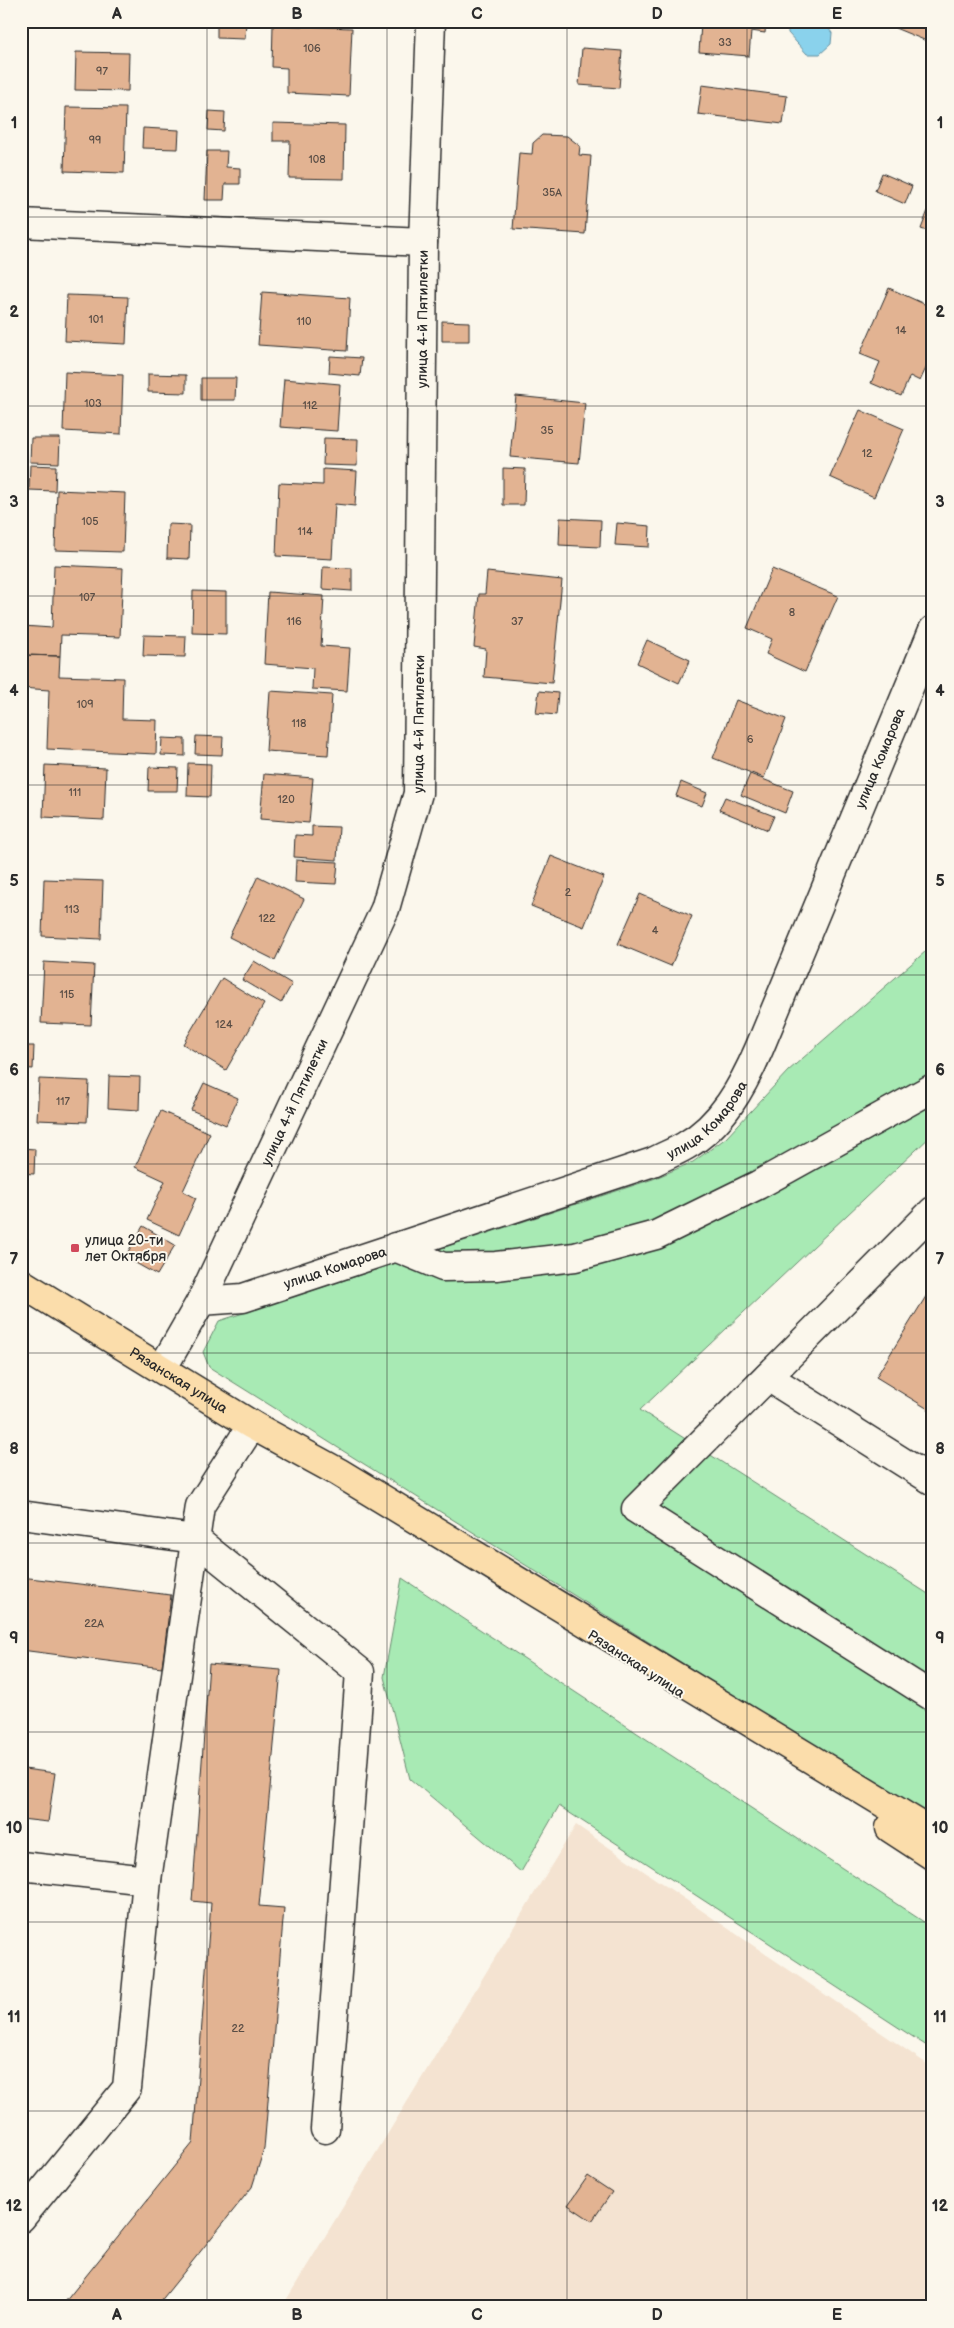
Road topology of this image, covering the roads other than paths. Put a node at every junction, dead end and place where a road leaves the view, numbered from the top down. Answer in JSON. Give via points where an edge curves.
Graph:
{"nodes":[{"id":1,"x":431,"y":21,"type":"edge"},
{"id":2,"x":21,"y":224,"type":"edge"},
{"id":3,"x":423,"y":242,"type":"junction"},
{"id":4,"x":933,"y":630,"type":"edge"},
{"id":5,"x":933,"y":1088,"type":"edge"},
{"id":6,"x":933,"y":1211,"type":"edge"},
{"id":7,"x":396,"y":1247,"type":"junction"},
{"id":8,"x":21,"y":1283,"type":"edge"},
{"id":9,"x":201,"y":1301,"type":"junction"},
{"id":10,"x":162,"y":1369,"type":"junction"},
{"id":11,"x":768,"y":1377,"type":"junction"},
{"id":12,"x":252,"y":1425,"type":"junction"},
{"id":13,"x":338,"y":1472,"type":"junction"},
{"id":14,"x":933,"y":1481,"type":"edge"},
{"id":15,"x":21,"y":1515,"type":"edge"},
{"id":16,"x":195,"y":1539,"type":"junction"},
{"id":17,"x":933,"y":1697,"type":"edge"},
{"id":18,"x":933,"y":1833,"type":"edge"},
{"id":19,"x":933,"y":1856,"type":"edge"},
{"id":20,"x":21,"y":1866,"type":"edge"},
{"id":21,"x":147,"y":1880,"type":"junction"},
{"id":22,"x":325,"y":2130,"type":"dead end"},
{"id":23,"x":21,"y":2218,"type":"edge"}],
"edges":[{"from":1,"to":3,"type":"street","name":"улица 4-й Пятилетки"},
{"from":2,"to":3,"type":"street"},
{"from":3,"to":9,"type":"street","name":"улица 4-й Пятилетки","via":[[418,793],[385,910]]},
{"from":4,"to":7,"type":"street","name":"улица Комарова","via":[[759,1049],[732,1101],[709,1127],[686,1146],[653,1162]]},
{"from":5,"to":7,"type":"street","via":[[758,1185],[656,1235],[575,1257],[496,1266],[443,1267]]},
{"from":6,"to":11,"type":"street"},
{"from":7,"to":9,"type":"street","name":"улица Комарова","via":[[242,1298]]},
{"from":8,"to":10,"type":"main road","name":"Рязанская улица"},
{"from":9,"to":10,"type":"street","name":"улица 4-й Пятилетки"},
{"from":10,"to":12,"type":"main road","name":"Рязанская улица"},
{"from":11,"to":14,"type":"street"},
{"from":11,"to":17,"type":"street","via":[[636,1509]]},
{"from":12,"to":13,"type":"main road","name":"Рязанская улица"},
{"from":12,"to":16,"type":"street","via":[[200,1506]]},
{"from":13,"to":18,"type":"main road","name":"Рязанская улица"},
{"from":13,"to":19,"type":"main road","name":"Рязанская улица"},
{"from":15,"to":16,"type":"street"},
{"from":16,"to":21,"type":"street"},
{"from":16,"to":22,"type":"street","via":[[360,1672]]},
{"from":20,"to":21,"type":"street"},
{"from":21,"to":23,"type":"street","via":[[128,2088]]}]}
